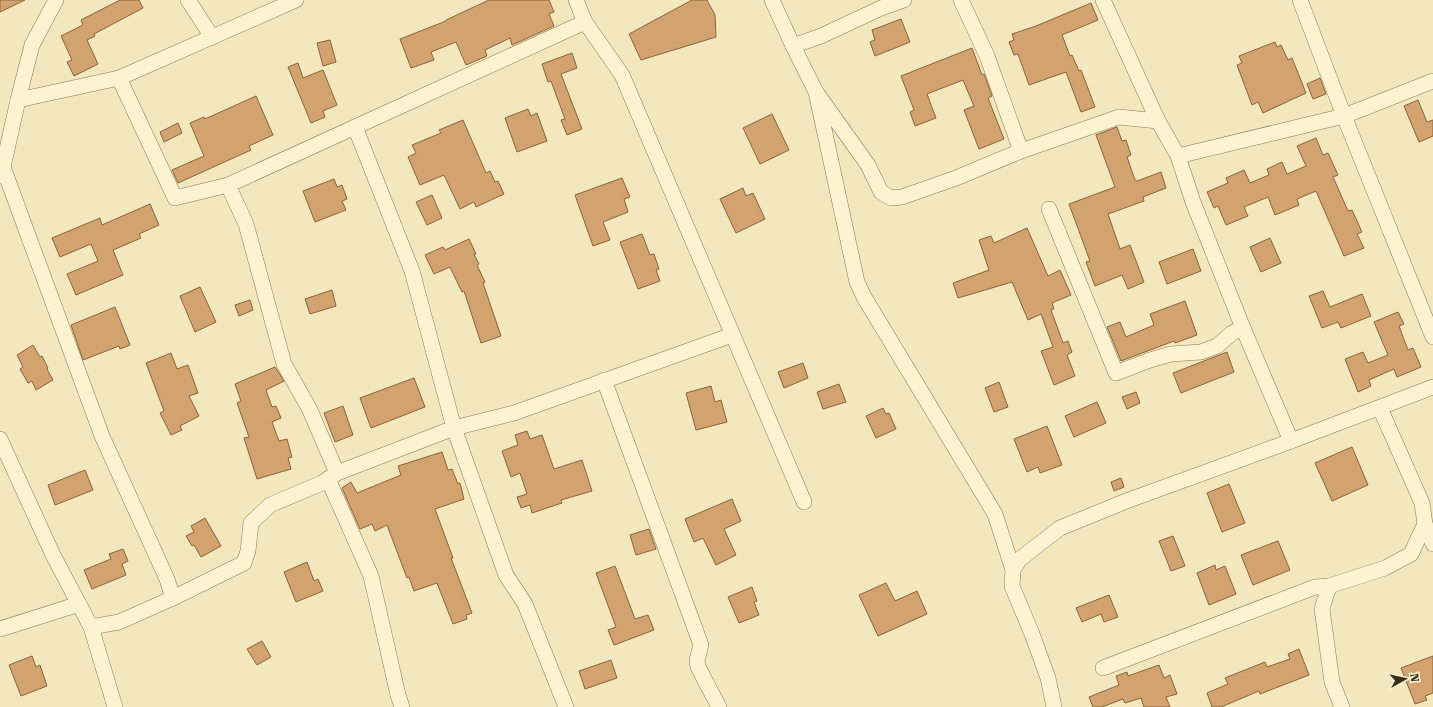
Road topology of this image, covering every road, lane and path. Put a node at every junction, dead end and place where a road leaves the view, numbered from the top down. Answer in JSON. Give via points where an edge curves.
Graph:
{"nodes":[{"id":1,"x":56,"y":0,"type":"edge"},
{"id":2,"x":188,"y":0,"type":"edge"},
{"id":3,"x":296,"y":0,"type":"edge"},
{"id":4,"x":576,"y":0,"type":"edge"},
{"id":5,"x":772,"y":0,"type":"edge"},
{"id":6,"x":904,"y":0,"type":"edge"},
{"id":7,"x":961,"y":0,"type":"edge"},
{"id":8,"x":1103,"y":0,"type":"edge"},
{"id":9,"x":1300,"y":0,"type":"edge"},
{"id":10,"x":585,"y":22,"type":"junction"},
{"id":11,"x":212,"y":37,"type":"junction"},
{"id":12,"x":793,"y":46,"type":"junction"},
{"id":13,"x":119,"y":78,"type":"junction"},
{"id":14,"x":1433,"y":81,"type":"edge"},
{"id":15,"x":816,"y":92,"type":"junction"},
{"id":16,"x":18,"y":100,"type":"junction"},
{"id":17,"x":1344,"y":116,"type":"junction"},
{"id":18,"x":1158,"y":122,"type":"junction"},
{"id":19,"x":355,"y":127,"type":"junction"},
{"id":20,"x":1021,"y":151,"type":"junction"},
{"id":21,"x":1178,"y":156,"type":"junction"},
{"id":22,"x":2,"y":174,"type":"edge"},
{"id":23,"x":228,"y":185,"type":"junction"},
{"id":24,"x":1049,"y":209,"type":"dead end"},
{"id":25,"x":1243,"y":328,"type":"junction"},
{"id":26,"x":732,"y":335,"type":"junction"},
{"id":27,"x":1433,"y":337,"type":"edge"},
{"id":28,"x":604,"y":380,"type":"junction"},
{"id":29,"x":1433,"y":387,"type":"edge"},
{"id":30,"x":1380,"y":408,"type":"junction"},
{"id":31,"x":454,"y":428,"type":"junction"},
{"id":32,"x":0,"y":439,"type":"edge"},
{"id":33,"x":1292,"y":441,"type":"junction"},
{"id":34,"x":332,"y":476,"type":"junction"},
{"id":35,"x":804,"y":502,"type":"dead end"},
{"id":36,"x":1425,"y":524,"type":"junction"},
{"id":37,"x":1433,"y":544,"type":"edge"},
{"id":38,"x":1013,"y":570,"type":"junction"},
{"id":39,"x":1329,"y":586,"type":"junction"},
{"id":40,"x":173,"y":598,"type":"junction"},
{"id":41,"x":78,"y":604,"type":"junction"},
{"id":42,"x":91,"y":627,"type":"junction"},
{"id":43,"x":0,"y":630,"type":"edge"},
{"id":44,"x":1103,"y":668,"type":"dead end"},
{"id":45,"x":115,"y":707,"type":"edge"},
{"id":46,"x":402,"y":707,"type":"edge"},
{"id":47,"x":566,"y":707,"type":"edge"},
{"id":48,"x":719,"y":707,"type":"edge"},
{"id":49,"x":1054,"y":707,"type":"edge"},
{"id":50,"x":1342,"y":707,"type":"edge"}],
"edges":[{"from":1,"to":16,"type":"street","via":[[32,45]]},
{"from":2,"to":11,"type":"street"},
{"from":3,"to":11,"type":"street"},
{"from":4,"to":10,"type":"street"},
{"from":5,"to":12,"type":"street"},
{"from":6,"to":12,"type":"street"},
{"from":7,"to":20,"type":"street","via":[[987,56]]},
{"from":8,"to":18,"type":"street"},
{"from":9,"to":17,"type":"street"},
{"from":10,"to":19,"type":"street"},
{"from":10,"to":26,"type":"street","via":[[622,75]]},
{"from":11,"to":13,"type":"street"},
{"from":12,"to":15,"type":"street"},
{"from":13,"to":16,"type":"street"},
{"from":13,"to":23,"type":"street","via":[[175,198]]},
{"from":14,"to":17,"type":"street"},
{"from":15,"to":20,"type":"street","via":[[868,166],[881,192],[891,198],[902,197],[956,178]]},
{"from":15,"to":38,"type":"street","via":[[857,282],[996,514]]},
{"from":16,"to":22,"type":"street"},
{"from":17,"to":21,"type":"street"},
{"from":17,"to":27,"type":"street"},
{"from":18,"to":20,"type":"street","via":[[1119,117]]},
{"from":18,"to":21,"type":"street"},
{"from":19,"to":23,"type":"street"},
{"from":19,"to":31,"type":"street","via":[[412,271]]},
{"from":21,"to":25,"type":"street","via":[[1193,202]]},
{"from":22,"to":40,"type":"street","via":[[102,436],[167,579]]},
{"from":23,"to":34,"type":"street","via":[[246,224],[284,364],[309,408]]},
{"from":24,"to":25,"type":"street","via":[[1116,373],[1171,354],[1201,352],[1217,346],[1232,333]]},
{"from":25,"to":33,"type":"street"},
{"from":26,"to":28,"type":"street"},
{"from":26,"to":35,"type":"street"},
{"from":28,"to":31,"type":"street","via":[[514,412]]},
{"from":28,"to":48,"type":"street","via":[[701,645],[698,667]]},
{"from":29,"to":30,"type":"street"},
{"from":30,"to":33,"type":"street"},
{"from":30,"to":36,"type":"street","via":[[1422,503]]},
{"from":31,"to":34,"type":"street"},
{"from":31,"to":47,"type":"street","via":[[506,575],[525,604]]},
{"from":32,"to":41,"type":"street"},
{"from":33,"to":38,"type":"street","via":[[1060,528],[1020,559]]},
{"from":34,"to":40,"type":"street","via":[[322,483],[270,505],[251,523],[244,563]]},
{"from":34,"to":46,"type":"street","via":[[371,576]]},
{"from":36,"to":37,"type":"street"},
{"from":36,"to":39,"type":"street","via":[[1411,554],[1385,568]]},
{"from":38,"to":49,"type":"street","via":[[1012,586],[1048,678]]},
{"from":39,"to":44,"type":"street","via":[[1315,587]]},
{"from":39,"to":50,"type":"street","via":[[1322,609],[1332,682]]},
{"from":40,"to":42,"type":"street","via":[[119,622]]},
{"from":41,"to":42,"type":"street"},
{"from":41,"to":43,"type":"street"},
{"from":42,"to":45,"type":"street"}]}
